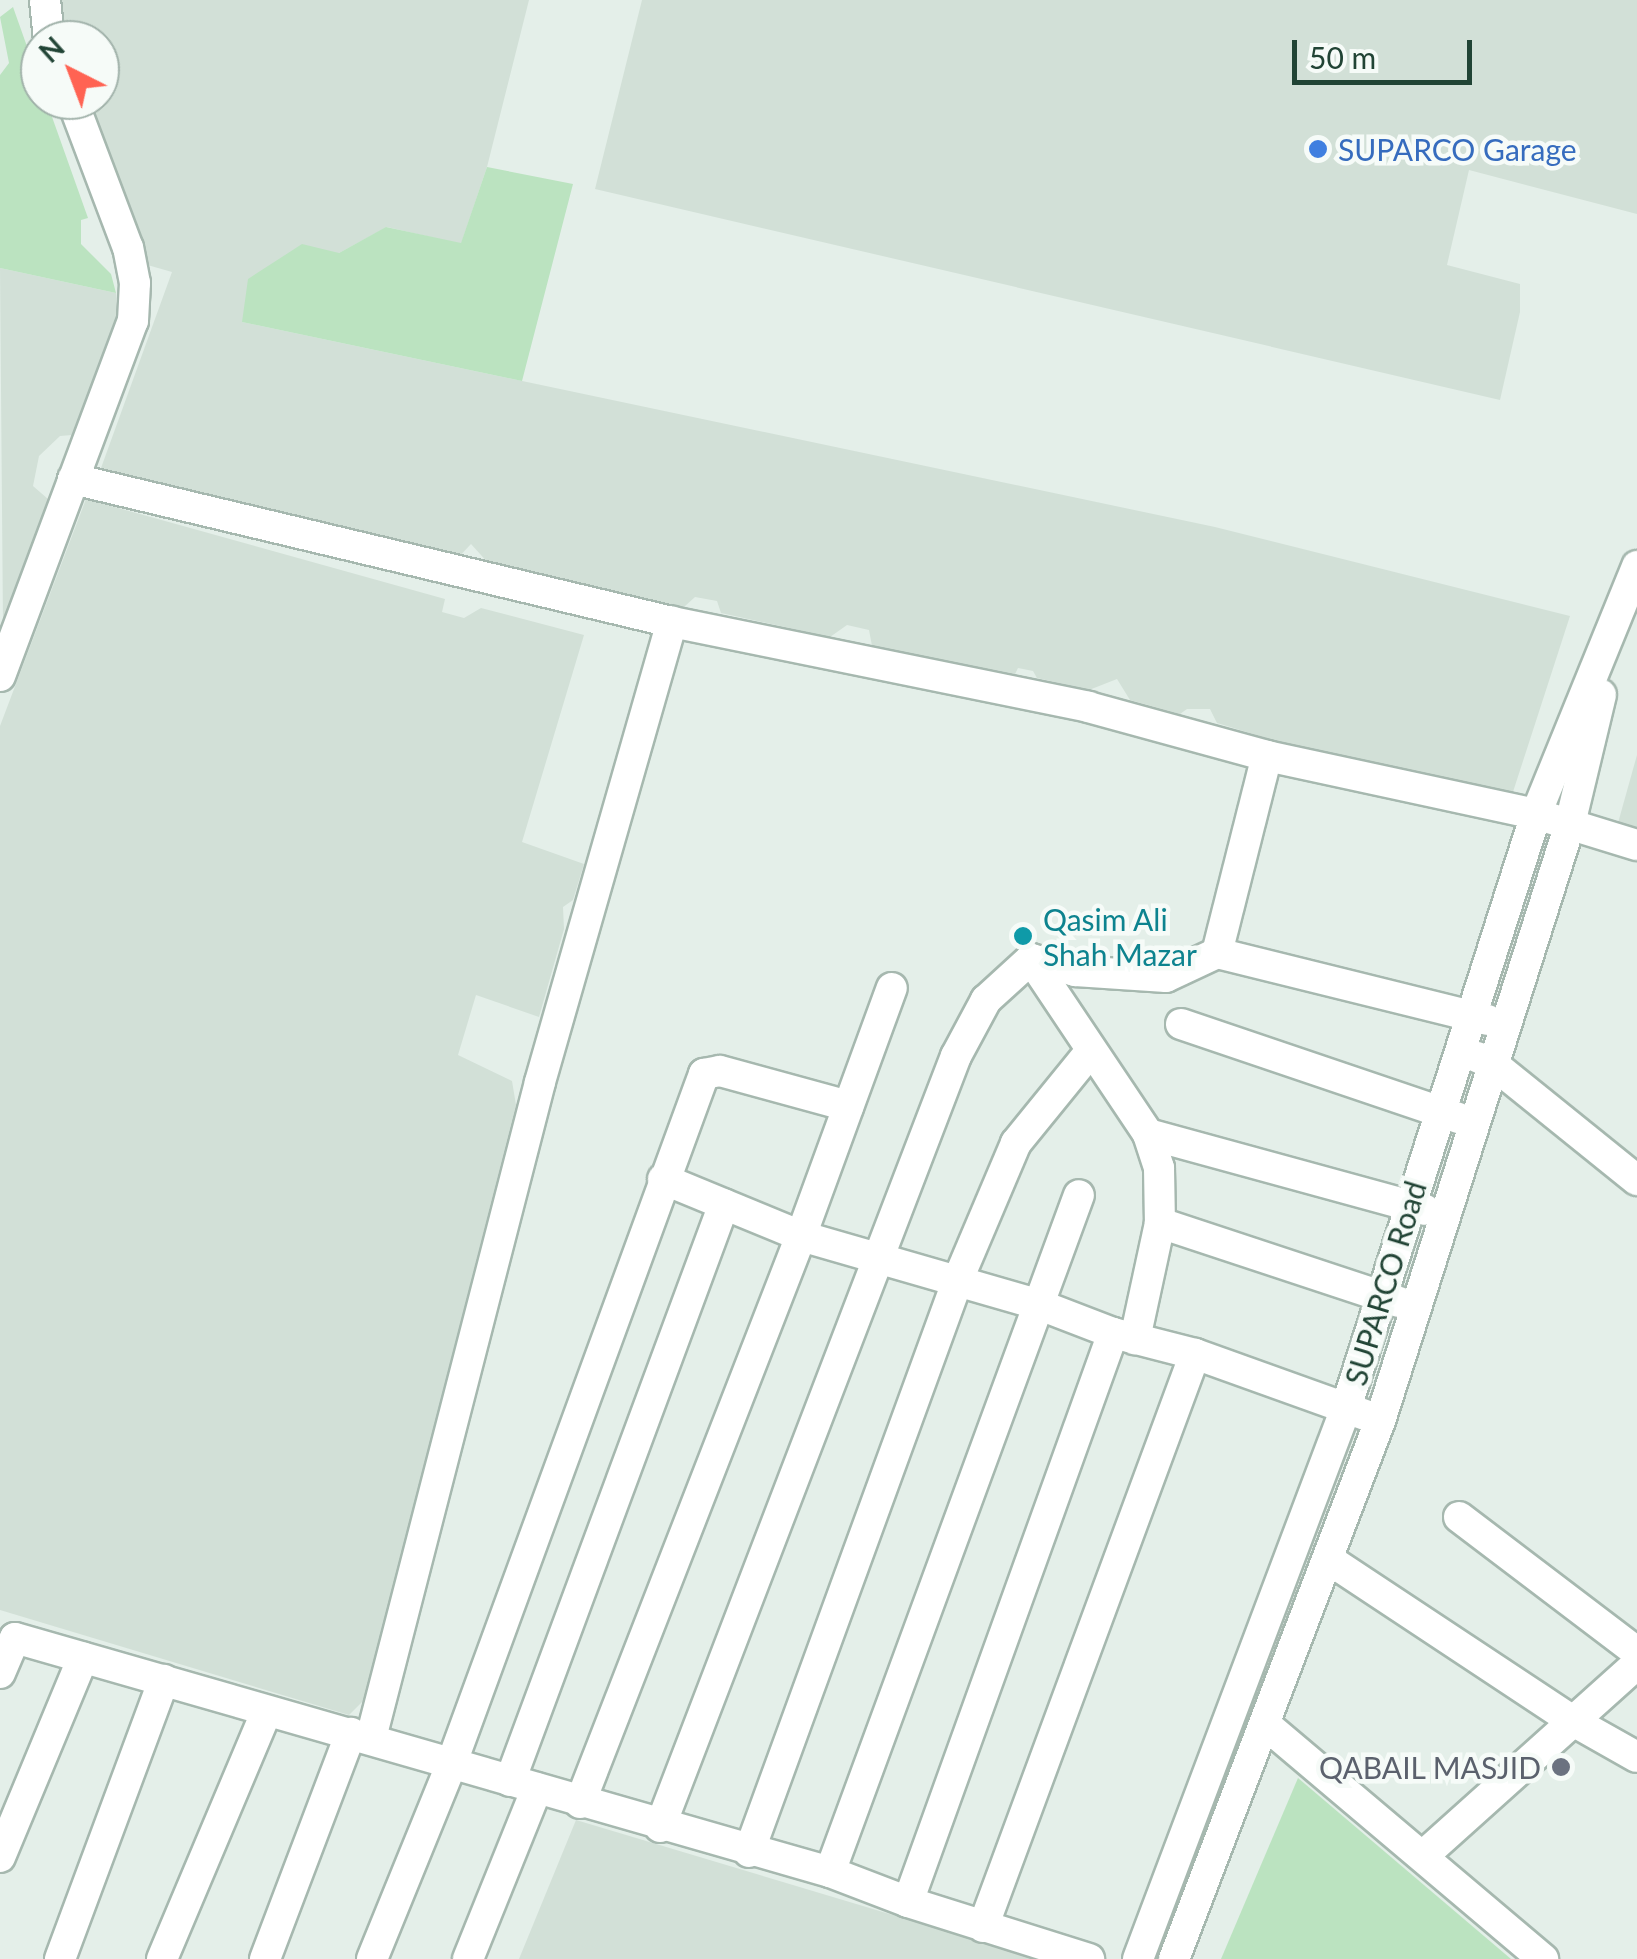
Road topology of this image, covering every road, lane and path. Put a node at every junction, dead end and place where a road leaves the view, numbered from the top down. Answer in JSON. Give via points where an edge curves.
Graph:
{"nodes":[{"id":1,"x":80,"y":120,"type":"edge"},
{"id":2,"x":73,"y":479,"type":"junction"},
{"id":3,"x":1637,"y":566,"type":"edge"},
{"id":4,"x":1623,"y":604,"type":"junction"},
{"id":5,"x":672,"y":622,"type":"junction"},
{"id":6,"x":0,"y":676,"type":"edge"},
{"id":7,"x":1268,"y":756,"type":"junction"},
{"id":8,"x":1536,"y":814,"type":"junction"},
{"id":9,"x":1570,"y":824,"type":"junction"},
{"id":10,"x":1637,"y":845,"type":"edge"},
{"id":11,"x":1217,"y":953,"type":"junction"},
{"id":12,"x":1031,"y":959,"type":"junction"},
{"id":13,"x":892,"y":988,"type":"dead end"},
{"id":14,"x":1469,"y":1016,"type":"junction"},
{"id":15,"x":1182,"y":1024,"type":"dead end"},
{"id":16,"x":1506,"y":1024,"type":"junction"},
{"id":17,"x":1458,"y":1050,"type":"junction"},
{"id":18,"x":1090,"y":1052,"type":"junction"},
{"id":19,"x":1493,"y":1064,"type":"junction"},
{"id":20,"x":848,"y":1106,"type":"junction"},
{"id":21,"x":1438,"y":1112,"type":"junction"},
{"id":22,"x":1474,"y":1123,"type":"junction"},
{"id":23,"x":1148,"y":1134,"type":"junction"},
{"id":24,"x":663,"y":1179,"type":"junction"},
{"id":25,"x":1637,"y":1180,"type":"edge"},
{"id":26,"x":1078,"y":1195,"type":"dead end"},
{"id":27,"x":724,"y":1204,"type":"junction"},
{"id":28,"x":1410,"y":1205,"type":"junction"},
{"id":29,"x":1445,"y":1216,"type":"junction"},
{"id":30,"x":1160,"y":1223,"type":"junction"},
{"id":31,"x":802,"y":1236,"type":"junction"},
{"id":32,"x":878,"y":1258,"type":"junction"},
{"id":33,"x":956,"y":1282,"type":"junction"},
{"id":34,"x":1381,"y":1296,"type":"junction"},
{"id":35,"x":1040,"y":1305,"type":"junction"},
{"id":36,"x":1416,"y":1307,"type":"junction"},
{"id":37,"x":1124,"y":1336,"type":"junction"},
{"id":38,"x":1195,"y":1354,"type":"junction"},
{"id":39,"x":1346,"y":1408,"type":"junction"},
{"id":40,"x":1380,"y":1421,"type":"junction"},
{"id":41,"x":1459,"y":1517,"type":"dead end"},
{"id":42,"x":1328,"y":1559,"type":"junction"},
{"id":43,"x":1637,"y":1652,"type":"edge"},
{"id":44,"x":83,"y":1658,"type":"junction"},
{"id":45,"x":1637,"y":1664,"type":"edge"},
{"id":46,"x":0,"y":1673,"type":"edge"},
{"id":47,"x":164,"y":1680,"type":"junction"},
{"id":48,"x":267,"y":1711,"type":"junction"},
{"id":49,"x":1573,"y":1721,"type":"junction"},
{"id":50,"x":1266,"y":1725,"type":"junction"},
{"id":51,"x":361,"y":1736,"type":"junction"},
{"id":52,"x":1637,"y":1757,"type":"edge"},
{"id":53,"x":450,"y":1765,"type":"junction"},
{"id":54,"x":523,"y":1784,"type":"junction"},
{"id":55,"x":580,"y":1802,"type":"junction"},
{"id":56,"x":660,"y":1827,"type":"junction"},
{"id":57,"x":748,"y":1852,"type":"junction"},
{"id":58,"x":1423,"y":1856,"type":"junction"},
{"id":59,"x":0,"y":1857,"type":"edge"},
{"id":60,"x":830,"y":1872,"type":"junction"},
{"id":61,"x":908,"y":1902,"type":"junction"},
{"id":62,"x":983,"y":1927,"type":"junction"},
{"id":63,"x":60,"y":1959,"type":"edge"},
{"id":64,"x":162,"y":1959,"type":"edge"},
{"id":65,"x":265,"y":1959,"type":"edge"},
{"id":66,"x":372,"y":1959,"type":"edge"},
{"id":67,"x":468,"y":1959,"type":"edge"},
{"id":68,"x":1090,"y":1959,"type":"edge"},
{"id":69,"x":1138,"y":1959,"type":"edge"},
{"id":70,"x":1174,"y":1959,"type":"edge"},
{"id":71,"x":1544,"y":1959,"type":"edge"}],
"edges":[{"from":1,"to":2,"type":"street","via":[[128,248],[134,283],[133,321]]},
{"from":2,"to":5,"type":"street"},
{"from":2,"to":6,"type":"street"},
{"from":3,"to":4,"type":"street","name":"SUPARCO Road"},
{"from":4,"to":8,"type":"street","name":"SUPARCO Road"},
{"from":4,"to":9,"type":"street","name":"SUPARCO Road"},
{"from":5,"to":7,"type":"street","via":[[1088,707]]},
{"from":5,"to":51,"type":"street"},
{"from":7,"to":8,"type":"street"},
{"from":7,"to":11,"type":"street"},
{"from":8,"to":9,"type":"street"},
{"from":8,"to":14,"type":"street","name":"SUPARCO Road"},
{"from":9,"to":10,"type":"street"},
{"from":9,"to":16,"type":"street","name":"SUPARCO Road"},
{"from":11,"to":12,"type":"street","via":[[1166,978],[1074,971]]},
{"from":11,"to":14,"type":"street"},
{"from":12,"to":18,"type":"street"},
{"from":12,"to":32,"type":"street","via":[[986,1000],[956,1056]]},
{"from":13,"to":20,"type":"street"},
{"from":14,"to":16,"type":"street"},
{"from":14,"to":17,"type":"street","name":"SUPARCO Road"},
{"from":15,"to":21,"type":"street"},
{"from":16,"to":19,"type":"street","name":"SUPARCO Road"},
{"from":17,"to":19,"type":"street"},
{"from":17,"to":21,"type":"street","name":"SUPARCO Road"},
{"from":18,"to":23,"type":"street"},
{"from":18,"to":33,"type":"street","via":[[1016,1143]]},
{"from":19,"to":22,"type":"street","name":"SUPARCO Road"},
{"from":19,"to":25,"type":"street"},
{"from":20,"to":24,"type":"street","via":[[712,1069],[704,1074]]},
{"from":20,"to":31,"type":"street"},
{"from":21,"to":22,"type":"street"},
{"from":21,"to":28,"type":"street","name":"SUPARCO Road"},
{"from":22,"to":29,"type":"street","name":"SUPARCO Road"},
{"from":23,"to":28,"type":"street"},
{"from":23,"to":30,"type":"street","via":[[1159,1168]]},
{"from":24,"to":27,"type":"street"},
{"from":24,"to":53,"type":"street"},
{"from":26,"to":35,"type":"street"},
{"from":27,"to":31,"type":"street"},
{"from":27,"to":54,"type":"street"},
{"from":28,"to":29,"type":"street"},
{"from":28,"to":34,"type":"street","name":"SUPARCO Road"},
{"from":29,"to":36,"type":"street","name":"SUPARCO Road"},
{"from":30,"to":34,"type":"street"},
{"from":30,"to":37,"type":"street"},
{"from":31,"to":32,"type":"street"},
{"from":31,"to":55,"type":"street"},
{"from":32,"to":33,"type":"street"},
{"from":32,"to":56,"type":"street"},
{"from":33,"to":35,"type":"street"},
{"from":33,"to":57,"type":"street"},
{"from":34,"to":36,"type":"street"},
{"from":34,"to":39,"type":"street","name":"SUPARCO Road"},
{"from":35,"to":37,"type":"street"},
{"from":35,"to":60,"type":"street"},
{"from":36,"to":40,"type":"street","name":"SUPARCO Road"},
{"from":37,"to":38,"type":"street"},
{"from":37,"to":61,"type":"street"},
{"from":38,"to":39,"type":"street"},
{"from":38,"to":62,"type":"street"},
{"from":39,"to":40,"type":"street"},
{"from":39,"to":69,"type":"street","name":"SUPARCO Road"},
{"from":40,"to":42,"type":"street","name":"SUPARCO Road"},
{"from":41,"to":43,"type":"street"},
{"from":42,"to":49,"type":"street"},
{"from":42,"to":50,"type":"street","name":"SUPARCO Road"},
{"from":44,"to":46,"type":"street","via":[[14,1638]]},
{"from":44,"to":47,"type":"street"},
{"from":44,"to":59,"type":"street"},
{"from":45,"to":49,"type":"street"},
{"from":47,"to":48,"type":"street"},
{"from":47,"to":63,"type":"street"},
{"from":48,"to":51,"type":"street"},
{"from":48,"to":64,"type":"street"},
{"from":49,"to":52,"type":"street"},
{"from":49,"to":58,"type":"street"},
{"from":50,"to":58,"type":"street"},
{"from":50,"to":70,"type":"street","name":"SUPARCO Road"},
{"from":51,"to":53,"type":"street"},
{"from":51,"to":65,"type":"street"},
{"from":53,"to":54,"type":"street"},
{"from":53,"to":66,"type":"street"},
{"from":54,"to":55,"type":"street"},
{"from":54,"to":67,"type":"street"},
{"from":55,"to":56,"type":"street"},
{"from":56,"to":57,"type":"street"},
{"from":57,"to":60,"type":"street"},
{"from":58,"to":71,"type":"street"},
{"from":60,"to":61,"type":"street"},
{"from":61,"to":62,"type":"street"},
{"from":62,"to":68,"type":"street"}]}
